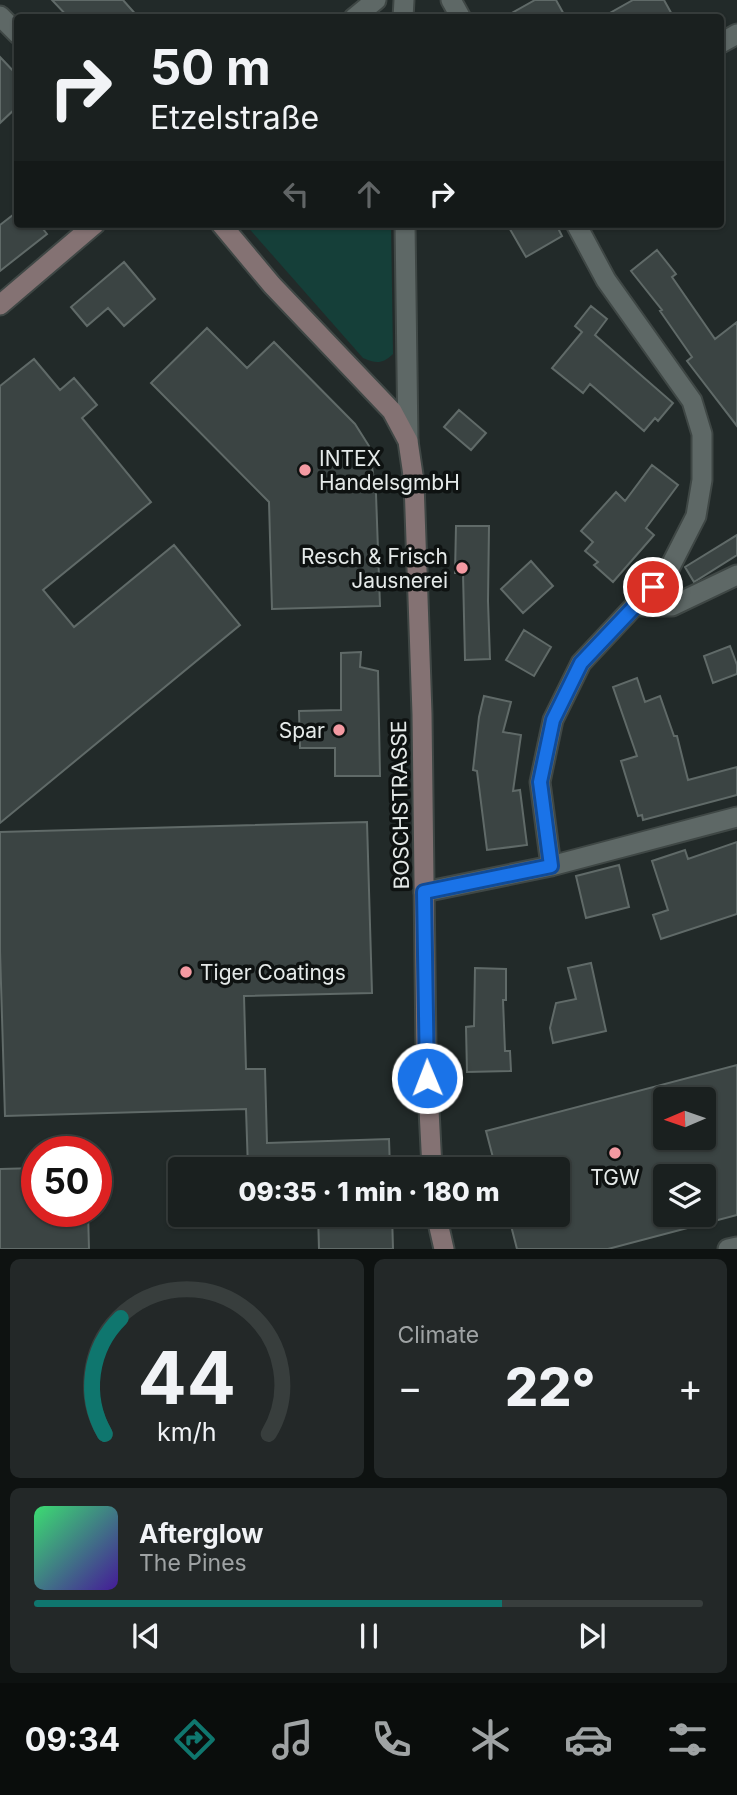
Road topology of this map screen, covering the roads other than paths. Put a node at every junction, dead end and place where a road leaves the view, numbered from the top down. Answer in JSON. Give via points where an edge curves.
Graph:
{"nodes":[{"id":1,"x":376,"y":0,"type":"edge"},
{"id":2,"x":359,"y":14,"type":"edge"},
{"id":3,"x":0,"y":16,"type":"edge"},
{"id":4,"x":14,"y":30,"type":"edge"},
{"id":5,"x":90,"y":228,"type":"edge"},
{"id":6,"x":224,"y":228,"type":"edge"},
{"id":7,"x":405,"y":228,"type":"edge"},
{"id":8,"x":578,"y":228,"type":"edge"},
{"id":9,"x":0,"y":305,"type":"edge"},
{"id":10,"x":408,"y":441,"type":"junction"},
{"id":11,"x":737,"y":575,"type":"edge"},
{"id":12,"x":637,"y":606,"type":"junction"},
{"id":13,"x":737,"y":817,"type":"edge"},
{"id":14,"x":551,"y":866,"type":"junction"},
{"id":15,"x":424,"y":892,"type":"junction"},
{"id":16,"x":431,"y":1157,"type":"edge"},
{"id":17,"x":439,"y":1227,"type":"edge"},
{"id":18,"x":737,"y":1247,"type":"edge"},
{"id":19,"x":444,"y":1249,"type":"edge"},
{"id":20,"x":728,"y":1249,"type":"edge"}],
"edges":[{"from":1,"to":2,"type":"street"},
{"from":3,"to":4,"type":"street"},
{"from":5,"to":9,"type":"main road"},
{"from":6,"to":10,"type":"main road","name":"BOSCHSTRASSE","via":[[392,411]]},
{"from":7,"to":10,"type":"street","name":"BOSCHSTRASSE"},
{"from":8,"to":12,"type":"street","via":[[606,280],[692,401],[702,434],[696,516],[669,569]]},
{"from":10,"to":15,"type":"main road","name":"BOSCHSTRASSE","via":[[414,482]]},
{"from":11,"to":12,"type":"street","via":[[672,606]]},
{"from":12,"to":14,"type":"street","via":[[581,663],[553,720],[540,782]]},
{"from":13,"to":14,"type":"street"},
{"from":14,"to":15,"type":"street"},
{"from":15,"to":16,"type":"main road","name":"BOSCHSTRASSE"},
{"from":17,"to":19,"type":"main road"},
{"from":18,"to":20,"type":"street"}]}
